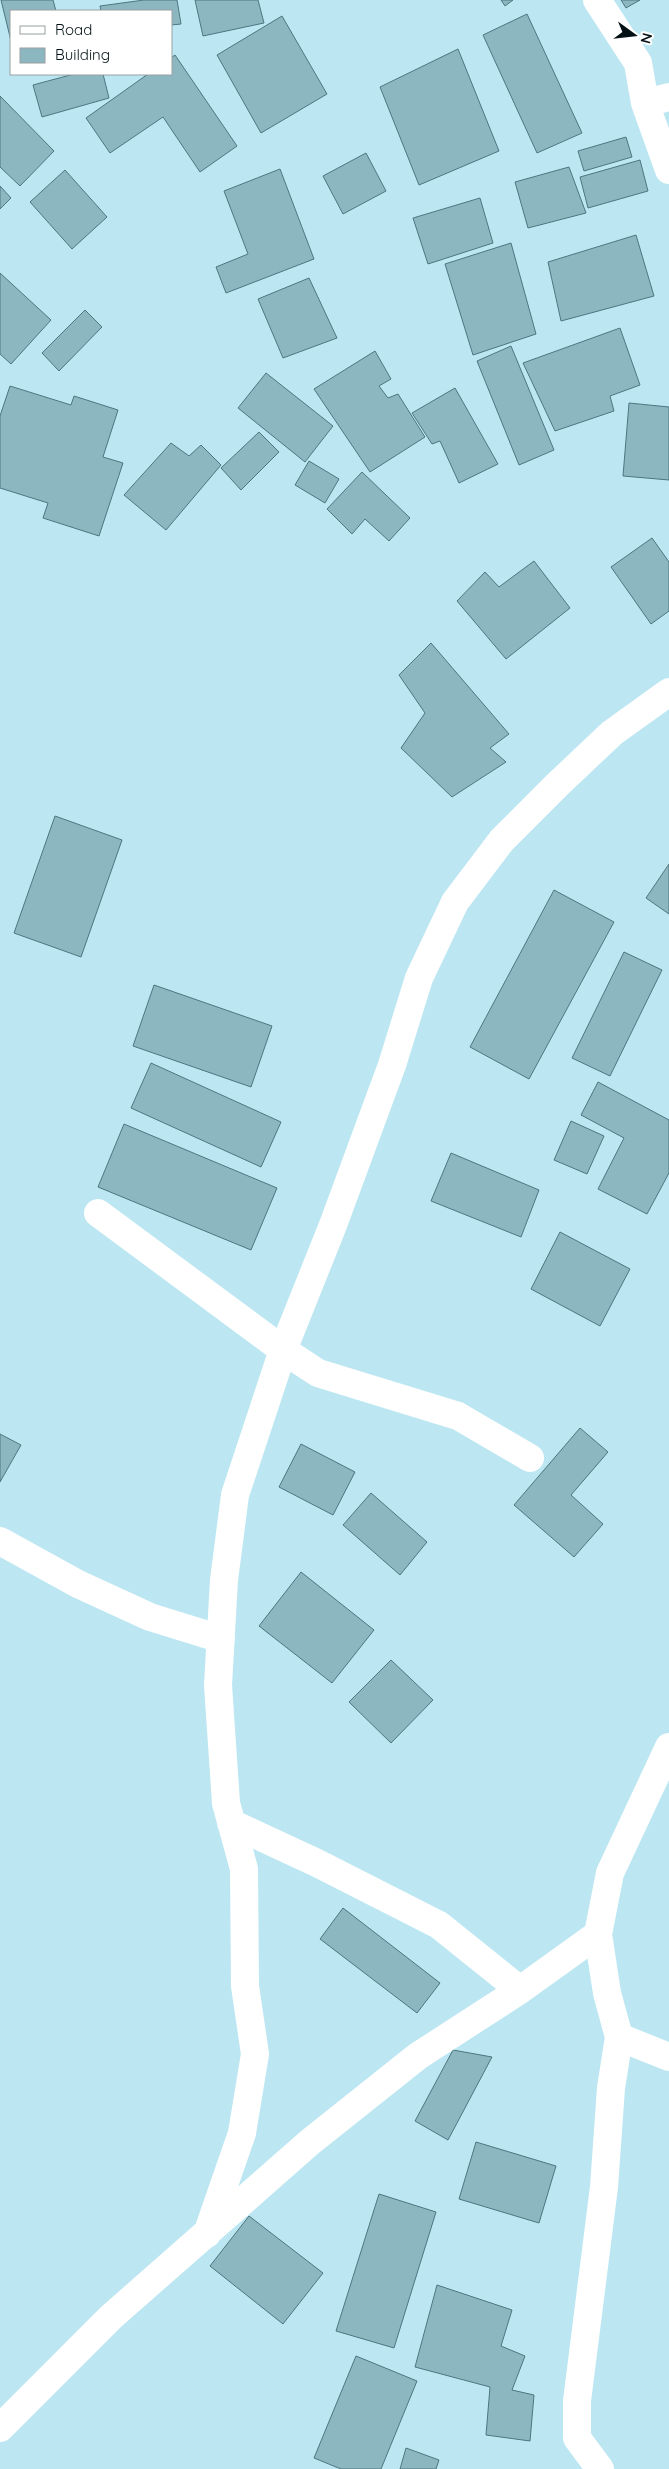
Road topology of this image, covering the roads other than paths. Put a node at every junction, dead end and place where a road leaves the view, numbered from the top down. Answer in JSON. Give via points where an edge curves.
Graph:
{"nodes":[{"id":1,"x":597,"y":0,"type":"edge"},
{"id":2,"x":657,"y":100,"type":"edge"},
{"id":3,"x":669,"y":170,"type":"edge"},
{"id":4,"x":669,"y":692,"type":"edge"},
{"id":5,"x":98,"y":1213,"type":"dead end"},
{"id":6,"x":283,"y":1350,"type":"junction"},
{"id":7,"x":530,"y":1458,"type":"dead end"},
{"id":8,"x":0,"y":1541,"type":"edge"},
{"id":9,"x":221,"y":1638,"type":"junction"},
{"id":10,"x":669,"y":1747,"type":"edge"},
{"id":11,"x":231,"y":1823,"type":"junction"},
{"id":12,"x":598,"y":1934,"type":"junction"},
{"id":13,"x":520,"y":1990,"type":"junction"},
{"id":14,"x":619,"y":2037,"type":"junction"},
{"id":15,"x":669,"y":2057,"type":"edge"},
{"id":16,"x":207,"y":2234,"type":"junction"},
{"id":17,"x":0,"y":2428,"type":"edge"},
{"id":18,"x":600,"y":2469,"type":"edge"}],
"edges":[{"from":1,"to":2,"type":"street","via":[[638,63]]},
{"from":2,"to":3,"type":"street"},
{"from":4,"to":6,"type":"street","via":[[612,733],[557,785],[502,840],[455,902],[418,978],[392,1066],[334,1225]]},
{"from":5,"to":6,"type":"street"},
{"from":6,"to":7,"type":"street","via":[[318,1373],[458,1416]]},
{"from":6,"to":9,"type":"street","via":[[235,1495],[224,1580]]},
{"from":8,"to":9,"type":"street","via":[[78,1584],[150,1617]]},
{"from":9,"to":11,"type":"street","via":[[218,1685],[226,1804]]},
{"from":10,"to":12,"type":"street","via":[[610,1873]]},
{"from":11,"to":13,"type":"street","via":[[439,1925]]},
{"from":11,"to":16,"type":"street","via":[[244,1870],[245,1986],[256,2054],[242,2133]]},
{"from":12,"to":13,"type":"street"},
{"from":12,"to":14,"type":"street"},
{"from":13,"to":16,"type":"street","via":[[418,2056],[310,2142]]},
{"from":14,"to":15,"type":"street"},
{"from":14,"to":18,"type":"street","via":[[577,2401],[578,2438]]},
{"from":16,"to":17,"type":"street","via":[[111,2317]]}]}
